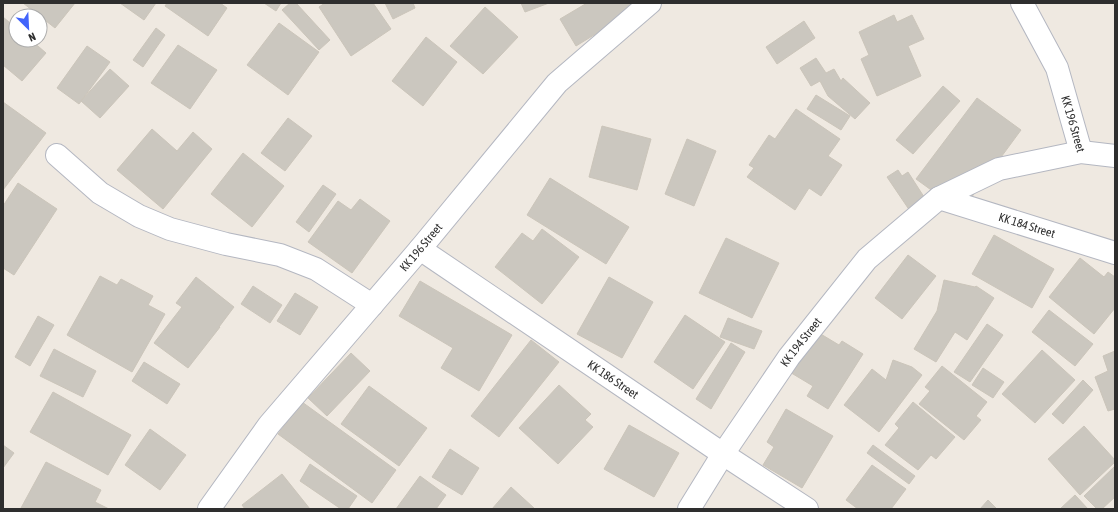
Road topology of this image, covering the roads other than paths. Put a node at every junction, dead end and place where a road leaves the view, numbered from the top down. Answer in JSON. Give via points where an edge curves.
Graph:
{"nodes":[{"id":1,"x":650,"y":3,"type":"edge"},
{"id":2,"x":1022,"y":3,"type":"edge"},
{"id":3,"x":1081,"y":152,"type":"junction"},
{"id":4,"x":57,"y":155,"type":"dead end"},
{"id":5,"x":1115,"y":156,"type":"edge"},
{"id":6,"x":939,"y":198,"type":"junction"},
{"id":7,"x":420,"y":249,"type":"junction"},
{"id":8,"x":1115,"y":252,"type":"edge"},
{"id":9,"x":372,"y":305,"type":"junction"},
{"id":10,"x":723,"y":454,"type":"junction"},
{"id":11,"x":209,"y":509,"type":"edge"},
{"id":12,"x":690,"y":509,"type":"edge"},
{"id":13,"x":807,"y":509,"type":"edge"}],
"edges":[{"from":1,"to":7,"type":"street","name":"KK 196 Street","via":[[557,83]]},
{"from":2,"to":3,"type":"street","name":"KK 196 Street","via":[[1057,68]]},
{"from":3,"to":5,"type":"street"},
{"from":3,"to":6,"type":"street","name":"KK 196 Street","via":[[999,169]]},
{"from":4,"to":9,"type":"street","via":[[100,193],[140,216],[170,229],[280,255],[316,269]]},
{"from":6,"to":8,"type":"street","name":"KK 184 Street"},
{"from":6,"to":10,"type":"street","name":"KK 194 Street","via":[[867,259],[789,357]]},
{"from":7,"to":9,"type":"street","name":"KK 196 Street"},
{"from":7,"to":10,"type":"street","name":"KK 186 Street"},
{"from":9,"to":11,"type":"street","name":"KK 196 Street","via":[[269,425]]},
{"from":10,"to":12,"type":"street","name":"KK 194 Street"},
{"from":10,"to":13,"type":"street","name":"KK 186 Street"}]}
